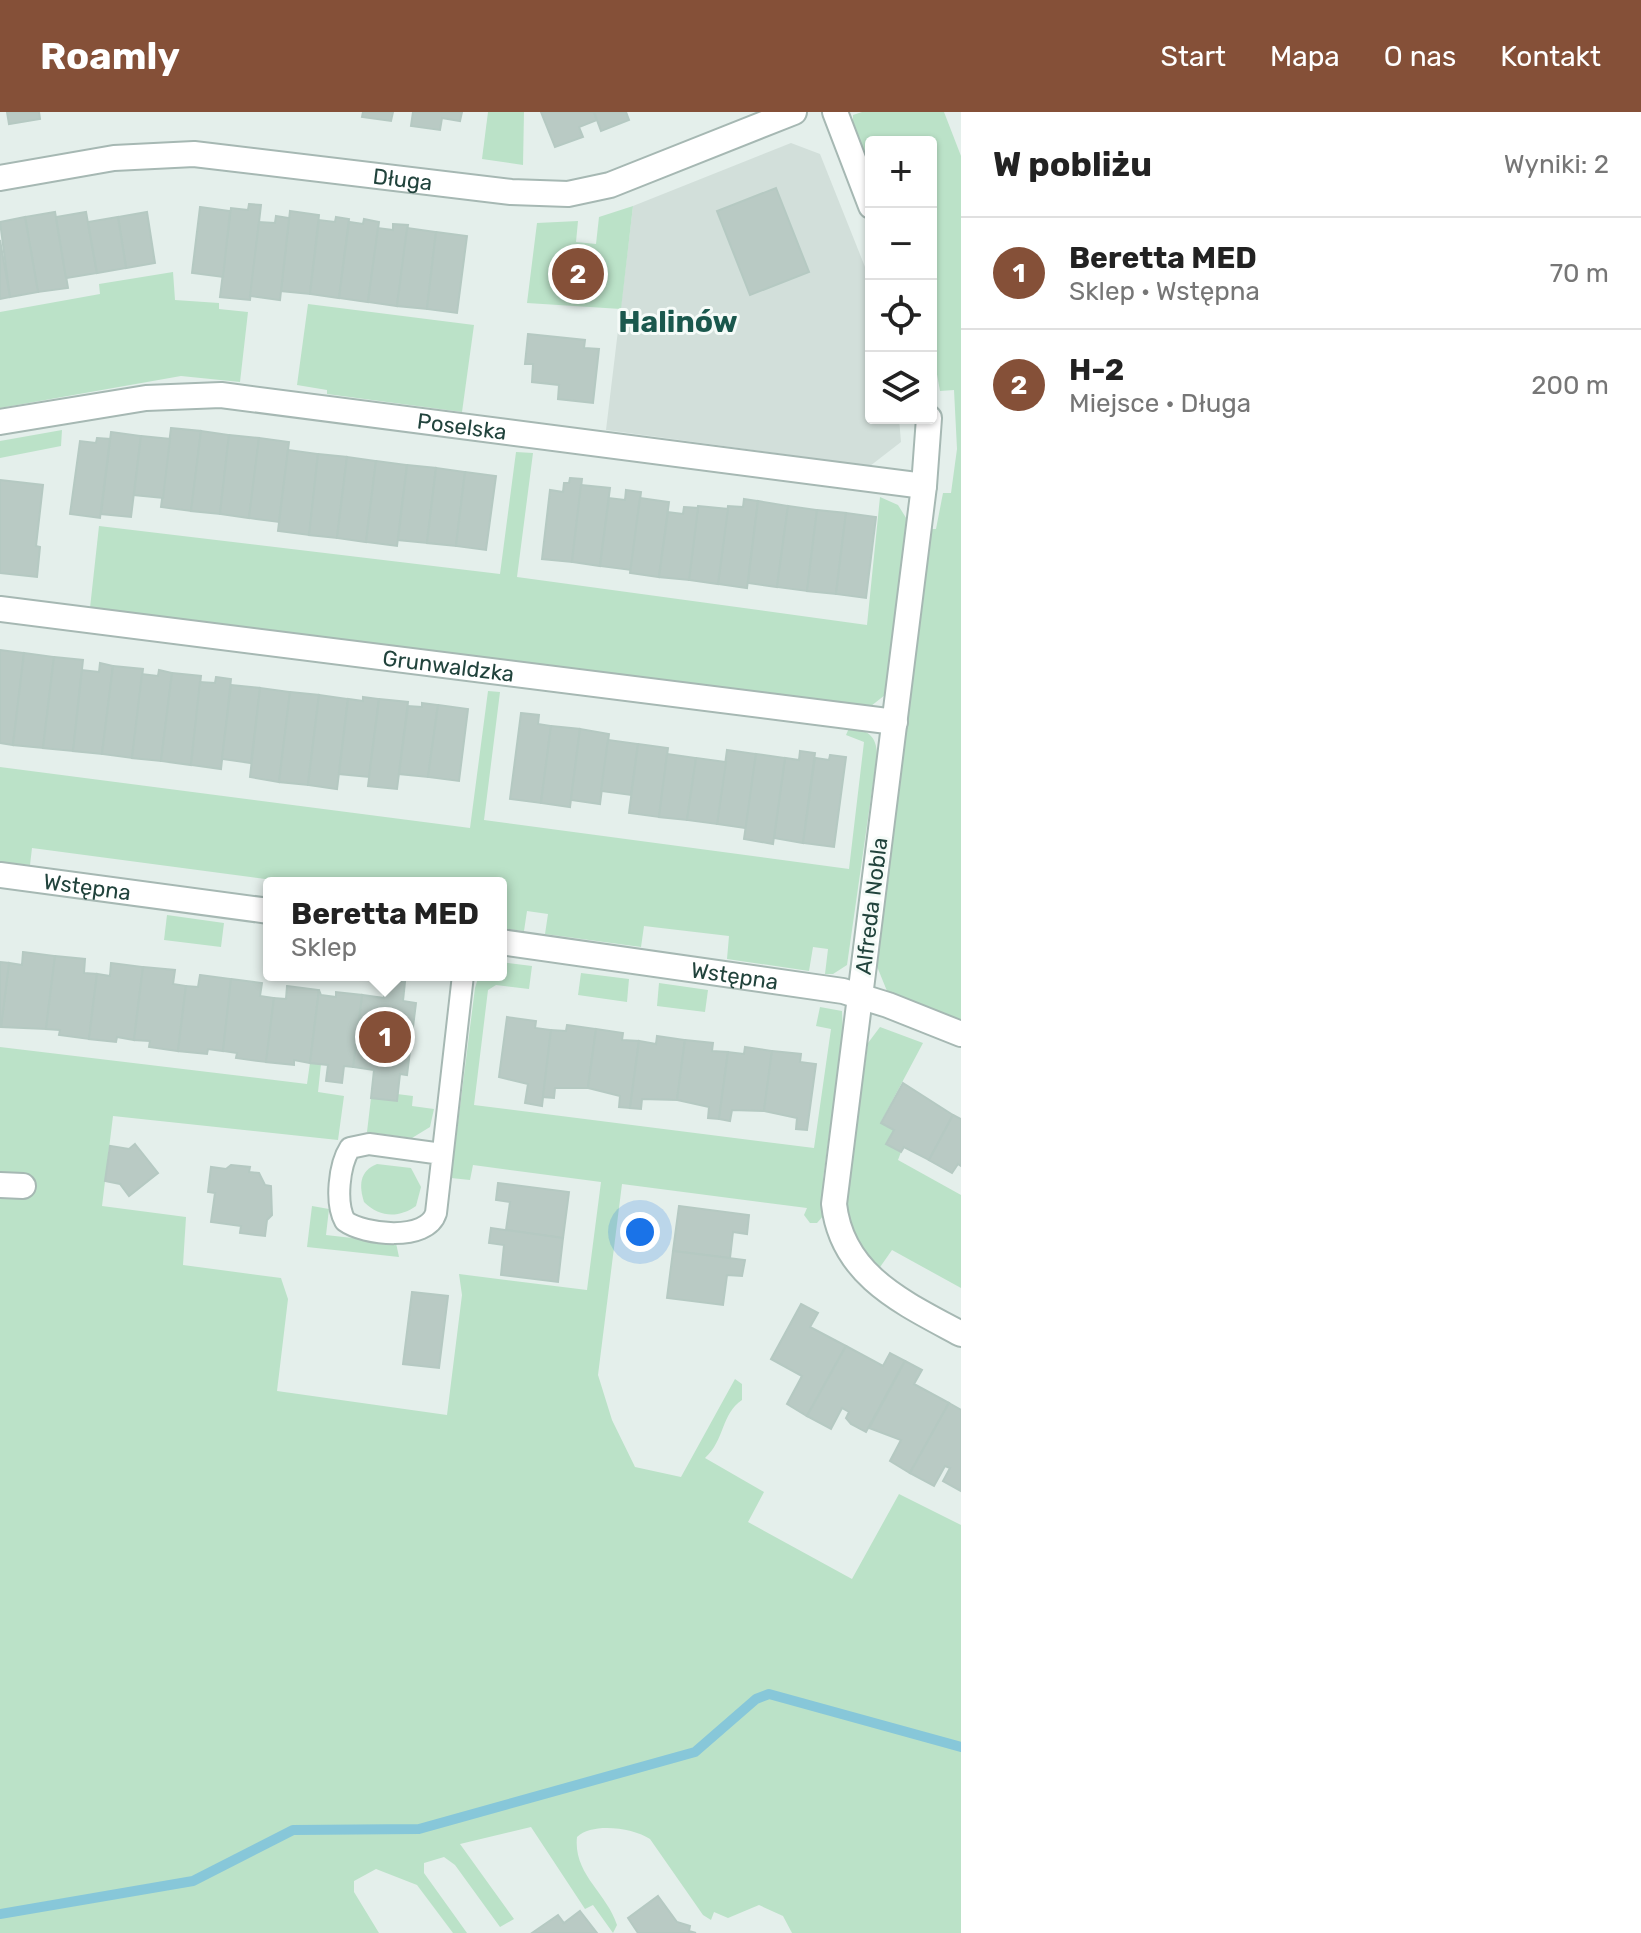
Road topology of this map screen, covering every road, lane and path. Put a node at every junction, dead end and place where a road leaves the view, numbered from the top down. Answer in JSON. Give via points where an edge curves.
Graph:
{"nodes":[{"id":1,"x":794,"y":112,"type":"edge"},
{"id":2,"x":835,"y":112,"type":"edge"},
{"id":3,"x":0,"y":178,"type":"edge"},
{"id":4,"x":865,"y":190,"type":"edge"},
{"id":5,"x":0,"y":422,"type":"edge"},
{"id":6,"x":929,"y":424,"type":"edge"},
{"id":7,"x":924,"y":486,"type":"junction"},
{"id":8,"x":0,"y":609,"type":"edge"},
{"id":9,"x":895,"y":722,"type":"junction"},
{"id":10,"x":0,"y":875,"type":"edge"},
{"id":11,"x":263,"y":910,"type":"edge"},
{"id":12,"x":507,"y":943,"type":"edge"},
{"id":13,"x":462,"y":981,"type":"edge"},
{"id":14,"x":860,"y":995,"type":"junction"},
{"id":15,"x":961,"y":1034,"type":"edge"},
{"id":16,"x":442,"y":1154,"type":"junction"},
{"id":17,"x":961,"y":1334,"type":"edge"}],
"edges":[{"from":1,"to":3,"type":"street","name":"Długa","via":[[610,185],[568,194],[511,192],[194,154],[114,158]]},
{"from":2,"to":4,"type":"street"},
{"from":5,"to":7,"type":"street","name":"Poselska","via":[[146,398],[221,395]]},
{"from":6,"to":7,"type":"street","name":"Alfreda Nobla"},
{"from":7,"to":9,"type":"street","name":"Alfreda Nobla"},
{"from":8,"to":9,"type":"street","name":"Grunwaldzka"},
{"from":9,"to":14,"type":"street","name":"Alfreda Nobla"},
{"from":10,"to":11,"type":"street","name":"Wstępna"},
{"from":12,"to":14,"type":"street","name":"Wstępna"},
{"from":13,"to":16,"type":"lane"},
{"from":14,"to":15,"type":"street","name":"Wstępna"},
{"from":14,"to":17,"type":"street","name":"Alfreda Nobla","via":[[836,1179],[836,1223],[847,1249],[872,1280]]},
{"from":16,"to":16,"type":"lane","via":[[369,1144],[350,1148],[339,1198],[345,1221],[405,1233],[424,1229],[436,1213]]}]}
